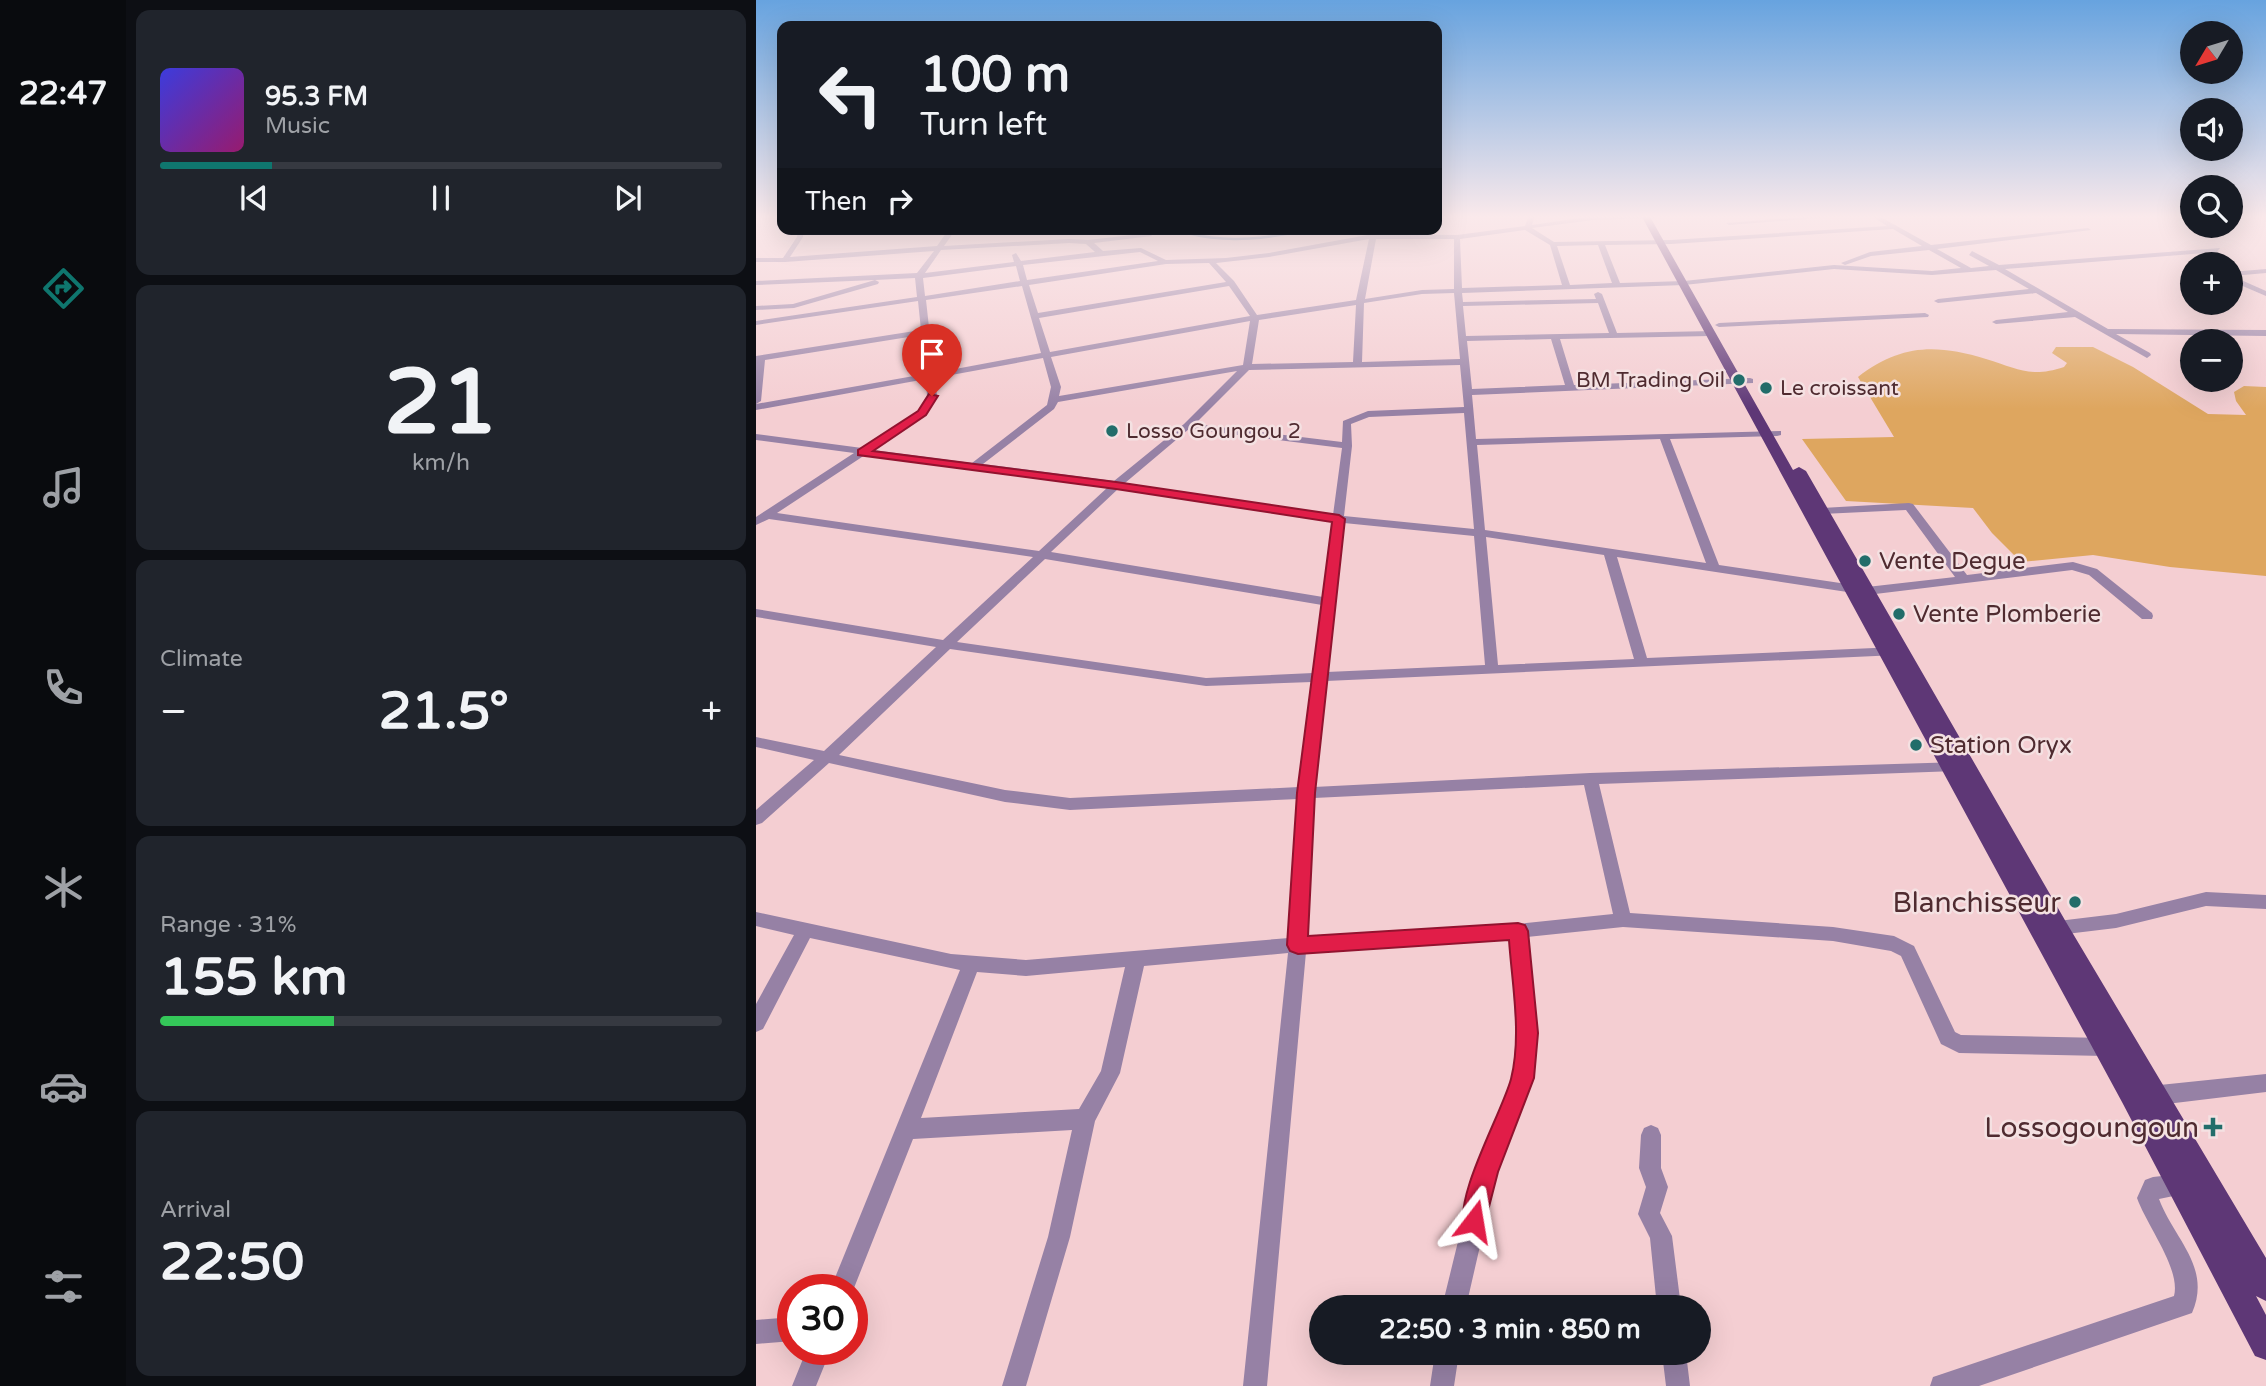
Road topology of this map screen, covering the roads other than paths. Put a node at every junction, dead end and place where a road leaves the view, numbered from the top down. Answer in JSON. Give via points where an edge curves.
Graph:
{"nodes":[{"id":1,"x":807,"y":280,"type":"edge"},
{"id":2,"x":880,"y":280,"type":"edge"},
{"id":3,"x":893,"y":280,"type":"edge"},
{"id":4,"x":919,"y":280,"type":"edge"},
{"id":5,"x":1024,"y":280,"type":"edge"},
{"id":6,"x":1058,"y":280,"type":"edge"},
{"id":7,"x":1228,"y":280,"type":"edge"},
{"id":8,"x":1364,"y":280,"type":"edge"},
{"id":9,"x":1458,"y":280,"type":"edge"},
{"id":10,"x":1565,"y":280,"type":"edge"},
{"id":11,"x":1614,"y":280,"type":"edge"},
{"id":12,"x":1712,"y":280,"type":"edge"},
{"id":13,"x":2017,"y":280,"type":"edge"},
{"id":14,"x":1690,"y":282,"type":"junction"},
{"id":15,"x":2243,"y":282,"type":"edge"},
{"id":16,"x":756,"y":283,"type":"edge"},
{"id":17,"x":1231,"y":283,"type":"junction"},
{"id":18,"x":1026,"y":285,"type":"junction"},
{"id":19,"x":1616,"y":285,"type":"junction"},
{"id":20,"x":1595,"y":286,"type":"junction"},
{"id":21,"x":1567,"y":287,"type":"junction"},
{"id":22,"x":919,"y":288,"type":"junction"},
{"id":23,"x":1458,"y":289,"type":"junction"},
{"id":24,"x":2037,"y":291,"type":"junction"},
{"id":25,"x":2266,"y":294,"type":"edge"},
{"id":26,"x":921,"y":300,"type":"junction"},
{"id":27,"x":1600,"y":301,"type":"junction"},
{"id":28,"x":1938,"y":301,"type":"dead end"},
{"id":29,"x":1360,"y":302,"type":"junction"},
{"id":30,"x":1460,"y":304,"type":"junction"},
{"id":31,"x":756,"y":308,"type":"edge"},
{"id":32,"x":2077,"y":314,"type":"junction"},
{"id":33,"x":1925,"y":315,"type":"dead end"},
{"id":34,"x":1035,"y":316,"type":"junction"},
{"id":35,"x":1255,"y":318,"type":"junction"},
{"id":36,"x":756,"y":323,"type":"edge"},
{"id":37,"x":1996,"y":323,"type":"dead end"},
{"id":38,"x":1714,"y":329,"type":"junction"},
{"id":39,"x":2104,"y":331,"type":"junction"},
{"id":40,"x":924,"y":332,"type":"junction"},
{"id":41,"x":2266,"y":333,"type":"edge"},
{"id":42,"x":1614,"y":335,"type":"junction"},
{"id":43,"x":1555,"y":337,"type":"junction"},
{"id":44,"x":1463,"y":339,"type":"junction"},
{"id":45,"x":1730,"y":344,"type":"dead end"},
{"id":46,"x":1048,"y":355,"type":"junction"},
{"id":47,"x":2147,"y":355,"type":"dead end"},
{"id":48,"x":758,"y":358,"type":"edge"},
{"id":49,"x":1465,"y":362,"type":"junction"},
{"id":50,"x":1357,"y":365,"type":"junction"},
{"id":51,"x":1247,"y":367,"type":"junction"},
{"id":52,"x":929,"y":376,"type":"junction"},
{"id":53,"x":1744,"y":378,"type":"junction"},
{"id":54,"x":1570,"y":388,"type":"junction"},
{"id":55,"x":1055,"y":400,"type":"junction"},
{"id":56,"x":756,"y":401,"type":"edge"},
{"id":57,"x":1468,"y":401,"type":"junction"},
{"id":58,"x":756,"y":407,"type":"edge"},
{"id":59,"x":1187,"y":426,"type":"junction"},
{"id":60,"x":1771,"y":432,"type":"junction"},
{"id":61,"x":1664,"y":436,"type":"junction"},
{"id":62,"x":759,"y":440,"type":"edge"},
{"id":63,"x":1472,"y":442,"type":"junction"},
{"id":64,"x":1347,"y":446,"type":"junction"},
{"id":65,"x":862,"y":453,"type":"junction"},
{"id":66,"x":973,"y":467,"type":"junction"},
{"id":67,"x":1116,"y":485,"type":"junction"},
{"id":68,"x":1822,"y":511,"type":"junction"},
{"id":69,"x":761,"y":518,"type":"edge"},
{"id":70,"x":1339,"y":519,"type":"junction"},
{"id":71,"x":1480,"y":533,"type":"junction"},
{"id":72,"x":1610,"y":554,"type":"junction"},
{"id":73,"x":1044,"y":556,"type":"junction"},
{"id":74,"x":1714,"y":568,"type":"junction"},
{"id":75,"x":1964,"y":580,"type":"junction"},
{"id":76,"x":1858,"y":589,"type":"junction"},
{"id":77,"x":1328,"y":602,"type":"junction"},
{"id":78,"x":756,"y":613,"type":"edge"},
{"id":79,"x":2147,"y":616,"type":"dead end"},
{"id":80,"x":949,"y":645,"type":"junction"},
{"id":81,"x":1894,"y":651,"type":"junction"},
{"id":82,"x":1641,"y":661,"type":"junction"},
{"id":83,"x":1492,"y":668,"type":"junction"},
{"id":84,"x":1321,"y":676,"type":"junction"},
{"id":85,"x":756,"y":742,"type":"edge"},
{"id":86,"x":828,"y":756,"type":"junction"},
{"id":87,"x":1958,"y":766,"type":"junction"},
{"id":88,"x":1590,"y":779,"type":"junction"},
{"id":89,"x":1306,"y":793,"type":"junction"},
{"id":90,"x":756,"y":819,"type":"edge"},
{"id":91,"x":2266,"y":902,"type":"edge"},
{"id":92,"x":756,"y":919,"type":"edge"},
{"id":93,"x":1623,"y":920,"type":"junction"},
{"id":94,"x":2058,"y":928,"type":"junction"},
{"id":95,"x":805,"y":931,"type":"junction"},
{"id":96,"x":1518,"y":931,"type":"junction"},
{"id":97,"x":1298,"y":945,"type":"junction"},
{"id":98,"x":1136,"y":960,"type":"junction"},
{"id":99,"x":971,"y":965,"type":"junction"},
{"id":100,"x":756,"y":1023,"type":"edge"},
{"id":101,"x":2105,"y":1047,"type":"junction"},
{"id":102,"x":2266,"y":1083,"type":"edge"},
{"id":103,"x":2131,"y":1094,"type":"junction"},
{"id":104,"x":2156,"y":1097,"type":"junction"},
{"id":105,"x":1085,"y":1119,"type":"junction"},
{"id":106,"x":906,"y":1129,"type":"junction"},
{"id":107,"x":1651,"y":1135,"type":"dead end"},
{"id":108,"x":2180,"y":1185,"type":"junction"},
{"id":109,"x":848,"y":1274,"type":"edge"},
{"id":110,"x":2266,"y":1284,"type":"edge"},
{"id":111,"x":1457,"y":1295,"type":"edge"},
{"id":112,"x":1668,"y":1295,"type":"edge"},
{"id":113,"x":777,"y":1330,"type":"edge"},
{"id":114,"x":756,"y":1332,"type":"edge"},
{"id":115,"x":2266,"y":1345,"type":"edge"},
{"id":116,"x":813,"y":1365,"type":"edge"},
{"id":117,"x":1445,"y":1365,"type":"edge"},
{"id":118,"x":1676,"y":1365,"type":"edge"},
{"id":119,"x":804,"y":1386,"type":"edge"},
{"id":120,"x":1014,"y":1386,"type":"edge"},
{"id":121,"x":1255,"y":1386,"type":"edge"},
{"id":122,"x":1442,"y":1386,"type":"edge"},
{"id":123,"x":1678,"y":1386,"type":"edge"},
{"id":124,"x":1942,"y":1386,"type":"edge"}],
"edges":[{"from":1,"to":16,"type":"street"},
{"from":2,"to":31,"type":"street","via":[[794,306]]},
{"from":3,"to":22,"type":"street"},
{"from":4,"to":22,"type":"street"},
{"from":5,"to":18,"type":"street"},
{"from":6,"to":18,"type":"street"},
{"from":7,"to":17,"type":"street"},
{"from":8,"to":29,"type":"street"},
{"from":9,"to":23,"type":"street"},
{"from":10,"to":21,"type":"street"},
{"from":11,"to":19,"type":"street"},
{"from":12,"to":14,"type":"street"},
{"from":13,"to":24,"type":"street"},
{"from":14,"to":19,"type":"street"},
{"from":14,"to":38,"type":"main road"},
{"from":15,"to":25,"type":"street"},
{"from":17,"to":34,"type":"street"},
{"from":17,"to":35,"type":"street"},
{"from":18,"to":26,"type":"street"},
{"from":18,"to":34,"type":"street"},
{"from":19,"to":20,"type":"street"},
{"from":20,"to":21,"type":"street"},
{"from":20,"to":27,"type":"street"},
{"from":21,"to":23,"type":"street"},
{"from":22,"to":26,"type":"street"},
{"from":23,"to":29,"type":"street"},
{"from":23,"to":30,"type":"street"},
{"from":24,"to":28,"type":"street"},
{"from":24,"to":32,"type":"street"},
{"from":26,"to":36,"type":"street"},
{"from":26,"to":40,"type":"street"},
{"from":27,"to":30,"type":"street"},
{"from":27,"to":42,"type":"street"},
{"from":29,"to":35,"type":"street"},
{"from":29,"to":50,"type":"street"},
{"from":30,"to":44,"type":"street"},
{"from":32,"to":37,"type":"street"},
{"from":32,"to":39,"type":"street"},
{"from":33,"to":38,"type":"street"},
{"from":34,"to":46,"type":"street"},
{"from":35,"to":46,"type":"street"},
{"from":35,"to":51,"type":"street"},
{"from":38,"to":42,"type":"street"},
{"from":38,"to":45,"type":"main road"},
{"from":38,"to":53,"type":"main road"},
{"from":39,"to":41,"type":"street"},
{"from":39,"to":47,"type":"street"},
{"from":40,"to":48,"type":"street"},
{"from":40,"to":52,"type":"street"},
{"from":42,"to":43,"type":"street"},
{"from":43,"to":44,"type":"street"},
{"from":43,"to":54,"type":"street"},
{"from":44,"to":49,"type":"street"},
{"from":46,"to":52,"type":"street"},
{"from":46,"to":55,"type":"street"},
{"from":48,"to":56,"type":"street"},
{"from":49,"to":50,"type":"street"},
{"from":49,"to":57,"type":"street"},
{"from":50,"to":51,"type":"street"},
{"from":51,"to":55,"type":"street"},
{"from":51,"to":59,"type":"street"},
{"from":52,"to":58,"type":"street"},
{"from":52,"to":65,"type":"street","via":[[932,396],[928,407]]},
{"from":53,"to":54,"type":"street"},
{"from":53,"to":60,"type":"main road"},
{"from":54,"to":57,"type":"street"},
{"from":55,"to":66,"type":"street"},
{"from":57,"to":63,"type":"street"},
{"from":57,"to":64,"type":"street","via":[[1360,416],[1346,422]]},
{"from":59,"to":64,"type":"street"},
{"from":59,"to":67,"type":"street"},
{"from":60,"to":61,"type":"street"},
{"from":60,"to":68,"type":"main road"},
{"from":60,"to":76,"type":"main road"},
{"from":61,"to":63,"type":"street"},
{"from":61,"to":74,"type":"street"},
{"from":62,"to":65,"type":"street"},
{"from":63,"to":71,"type":"street"},
{"from":64,"to":70,"type":"street"},
{"from":65,"to":66,"type":"street"},
{"from":65,"to":69,"type":"street"},
{"from":66,"to":67,"type":"street"},
{"from":67,"to":70,"type":"street"},
{"from":67,"to":73,"type":"street"},
{"from":68,"to":75,"type":"street","via":[[1909,506]]},
{"from":68,"to":76,"type":"main road"},
{"from":69,"to":73,"type":"street"},
{"from":70,"to":71,"type":"street"},
{"from":70,"to":77,"type":"street"},
{"from":71,"to":72,"type":"street"},
{"from":71,"to":83,"type":"street"},
{"from":72,"to":74,"type":"street"},
{"from":72,"to":82,"type":"street"},
{"from":73,"to":77,"type":"street"},
{"from":73,"to":80,"type":"street"},
{"from":74,"to":76,"type":"street"},
{"from":75,"to":76,"type":"street"},
{"from":75,"to":79,"type":"street","via":[[2040,568],[2081,568],[2093,572]]},
{"from":76,"to":81,"type":"main road"},
{"from":77,"to":84,"type":"street"},
{"from":78,"to":80,"type":"street"},
{"from":80,"to":84,"type":"street","via":[[1206,682]]},
{"from":80,"to":86,"type":"street"},
{"from":81,"to":82,"type":"street"},
{"from":81,"to":87,"type":"main road"},
{"from":82,"to":83,"type":"street"},
{"from":83,"to":84,"type":"street"},
{"from":84,"to":89,"type":"street"},
{"from":85,"to":86,"type":"street"},
{"from":86,"to":89,"type":"street","via":[[1042,803]]},
{"from":86,"to":90,"type":"street"},
{"from":87,"to":88,"type":"street"},
{"from":87,"to":94,"type":"main road"},
{"from":87,"to":101,"type":"main road"},
{"from":88,"to":89,"type":"street"},
{"from":88,"to":93,"type":"street"},
{"from":89,"to":97,"type":"street"},
{"from":91,"to":94,"type":"street","via":[[2206,899],[2116,921]]},
{"from":92,"to":95,"type":"street"},
{"from":93,"to":96,"type":"street"},
{"from":93,"to":101,"type":"street","via":[[1820,933],[1894,944],[1912,957],[1953,1041]]},
{"from":94,"to":104,"type":"main road"},
{"from":95,"to":99,"type":"street"},
{"from":95,"to":100,"type":"street"},
{"from":96,"to":97,"type":"street"},
{"from":96,"to":111,"type":"street","via":[[1527,1033],[1523,1078],[1486,1172]]},
{"from":97,"to":98,"type":"street"},
{"from":97,"to":121,"type":"street"},
{"from":98,"to":99,"type":"street","via":[[1026,968]]},
{"from":98,"to":105,"type":"street","via":[[1110,1073]]},
{"from":99,"to":106,"type":"street"},
{"from":101,"to":103,"type":"main road"},
{"from":102,"to":104,"type":"street"},
{"from":103,"to":104,"type":"street"},
{"from":103,"to":108,"type":"main road"},
{"from":104,"to":110,"type":"main road"},
{"from":105,"to":106,"type":"street"},
{"from":105,"to":120,"type":"street","via":[[1059,1237]]},
{"from":106,"to":109,"type":"street"},
{"from":107,"to":112,"type":"street","via":[[1650,1168],[1656,1195],[1650,1214],[1661,1236]]},
{"from":108,"to":115,"type":"main road"},
{"from":108,"to":124,"type":"street","via":[[2153,1188],[2148,1198],[2186,1277],[2190,1291],[2185,1305]]},
{"from":113,"to":114,"type":"street"},
{"from":116,"to":119,"type":"street"},
{"from":117,"to":122,"type":"street"},
{"from":118,"to":123,"type":"street"}]}
